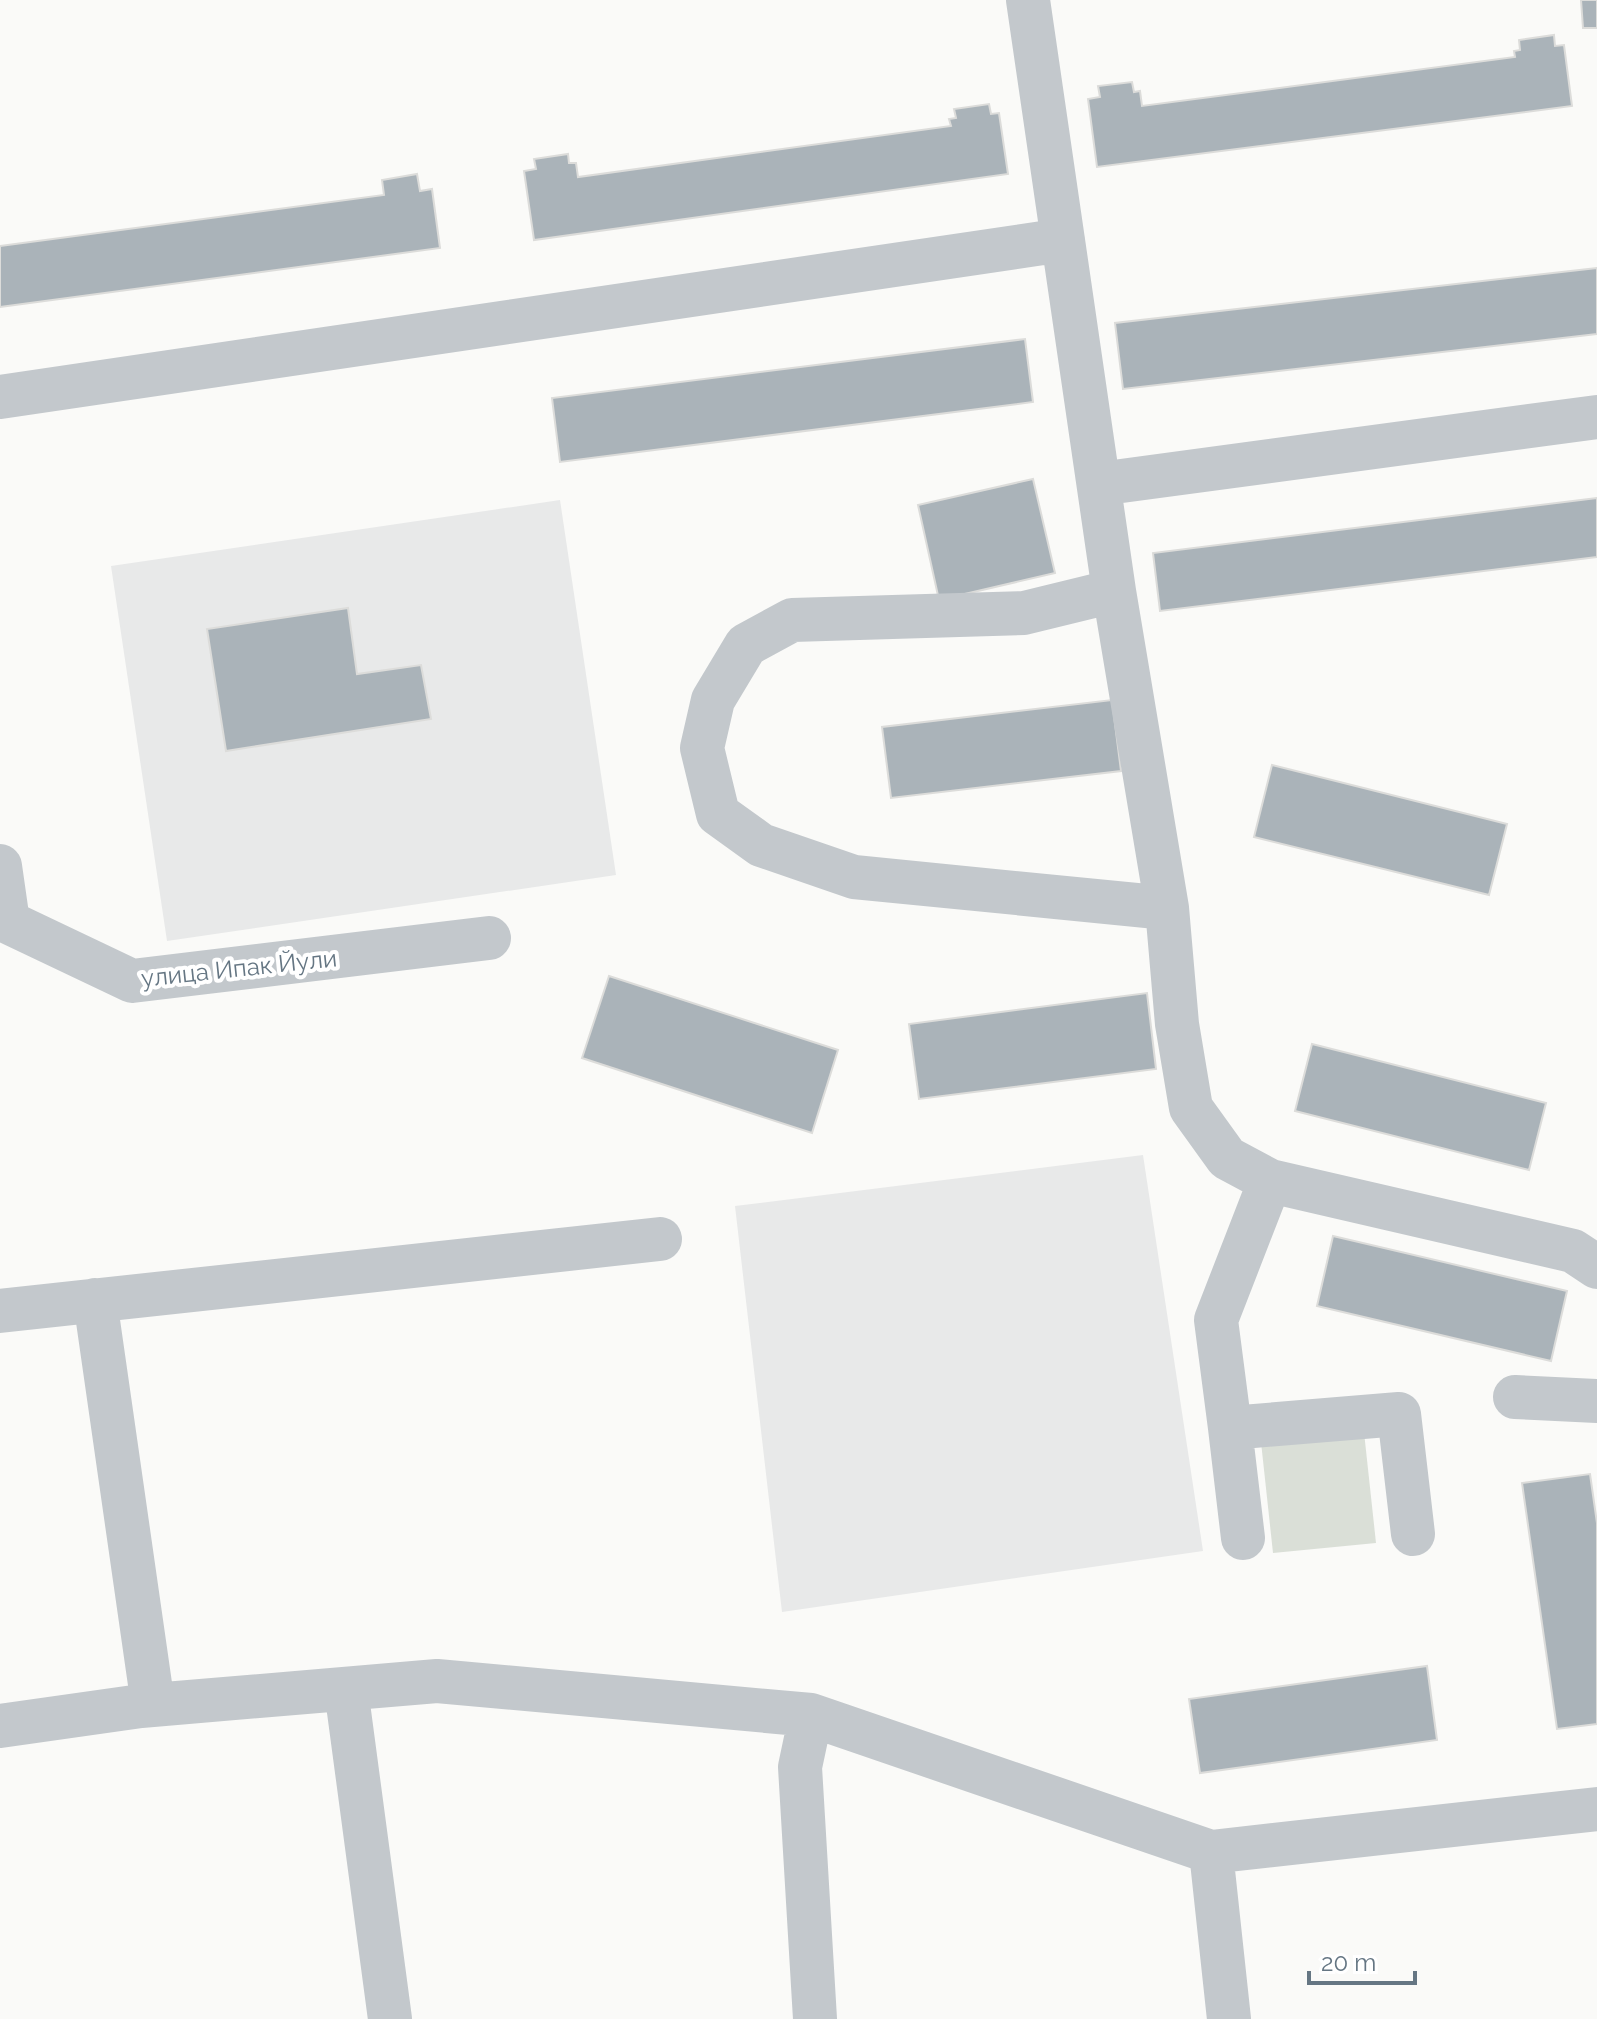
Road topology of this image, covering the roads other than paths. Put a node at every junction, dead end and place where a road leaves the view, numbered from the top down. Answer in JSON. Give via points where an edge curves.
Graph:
{"nodes":[{"id":1,"x":1028,"y":0,"type":"edge"},
{"id":2,"x":1063,"y":240,"type":"junction"},
{"id":3,"x":0,"y":397,"type":"edge"},
{"id":4,"x":1597,"y":417,"type":"edge"},
{"id":5,"x":1099,"y":484,"type":"junction"},
{"id":6,"x":1114,"y":591,"type":"junction"},
{"id":7,"x":0,"y":866,"type":"edge"},
{"id":8,"x":1167,"y":908,"type":"junction"},
{"id":9,"x":489,"y":938,"type":"dead end"},
{"id":10,"x":1270,"y":1181,"type":"junction"},
{"id":11,"x":660,"y":1239,"type":"dead end"},
{"id":12,"x":1597,"y":1267,"type":"edge"},
{"id":13,"x":95,"y":1300,"type":"junction"},
{"id":14,"x":0,"y":1311,"type":"edge"},
{"id":15,"x":1515,"y":1397,"type":"dead end"},
{"id":16,"x":1597,"y":1401,"type":"edge"},
{"id":17,"x":1230,"y":1428,"type":"junction"},
{"id":18,"x":1413,"y":1534,"type":"dead end"},
{"id":19,"x":1243,"y":1538,"type":"dead end"},
{"id":20,"x":346,"y":1689,"type":"junction"},
{"id":21,"x":153,"y":1705,"type":"junction"},
{"id":22,"x":811,"y":1715,"type":"junction"},
{"id":23,"x":0,"y":1726,"type":"edge"},
{"id":24,"x":1597,"y":1809,"type":"edge"},
{"id":25,"x":1211,"y":1852,"type":"junction"},
{"id":26,"x":390,"y":2019,"type":"edge"},
{"id":27,"x":815,"y":2019,"type":"edge"},
{"id":28,"x":1229,"y":2019,"type":"edge"}],
"edges":[{"from":1,"to":2,"type":"street"},
{"from":2,"to":3,"type":"street"},
{"from":2,"to":5,"type":"street"},
{"from":4,"to":5,"type":"street"},
{"from":5,"to":6,"type":"street"},
{"from":6,"to":8,"type":"street"},
{"from":6,"to":8,"type":"street","via":[[1024,613],[792,620],[746,645],[713,700],[702,748],[718,814],[761,845],[854,877]]},
{"from":7,"to":9,"type":"street","name":"улица Ипак Йули","via":[[8,922],[132,981]]},
{"from":8,"to":10,"type":"street","via":[[1191,1108],[1227,1158]]},
{"from":10,"to":12,"type":"street","via":[[1573,1251]]},
{"from":10,"to":17,"type":"street","via":[[1216,1320]]},
{"from":11,"to":13,"type":"street"},
{"from":13,"to":14,"type":"street"},
{"from":13,"to":21,"type":"street"},
{"from":15,"to":16,"type":"street"},
{"from":17,"to":18,"type":"street","via":[[1399,1414]]},
{"from":17,"to":19,"type":"street"},
{"from":20,"to":21,"type":"street"},
{"from":20,"to":22,"type":"street","via":[[437,1681]]},
{"from":20,"to":26,"type":"street"},
{"from":21,"to":23,"type":"street"},
{"from":22,"to":25,"type":"street"},
{"from":22,"to":27,"type":"street","via":[[800,1767]]},
{"from":24,"to":25,"type":"street"},
{"from":25,"to":28,"type":"street"}]}
